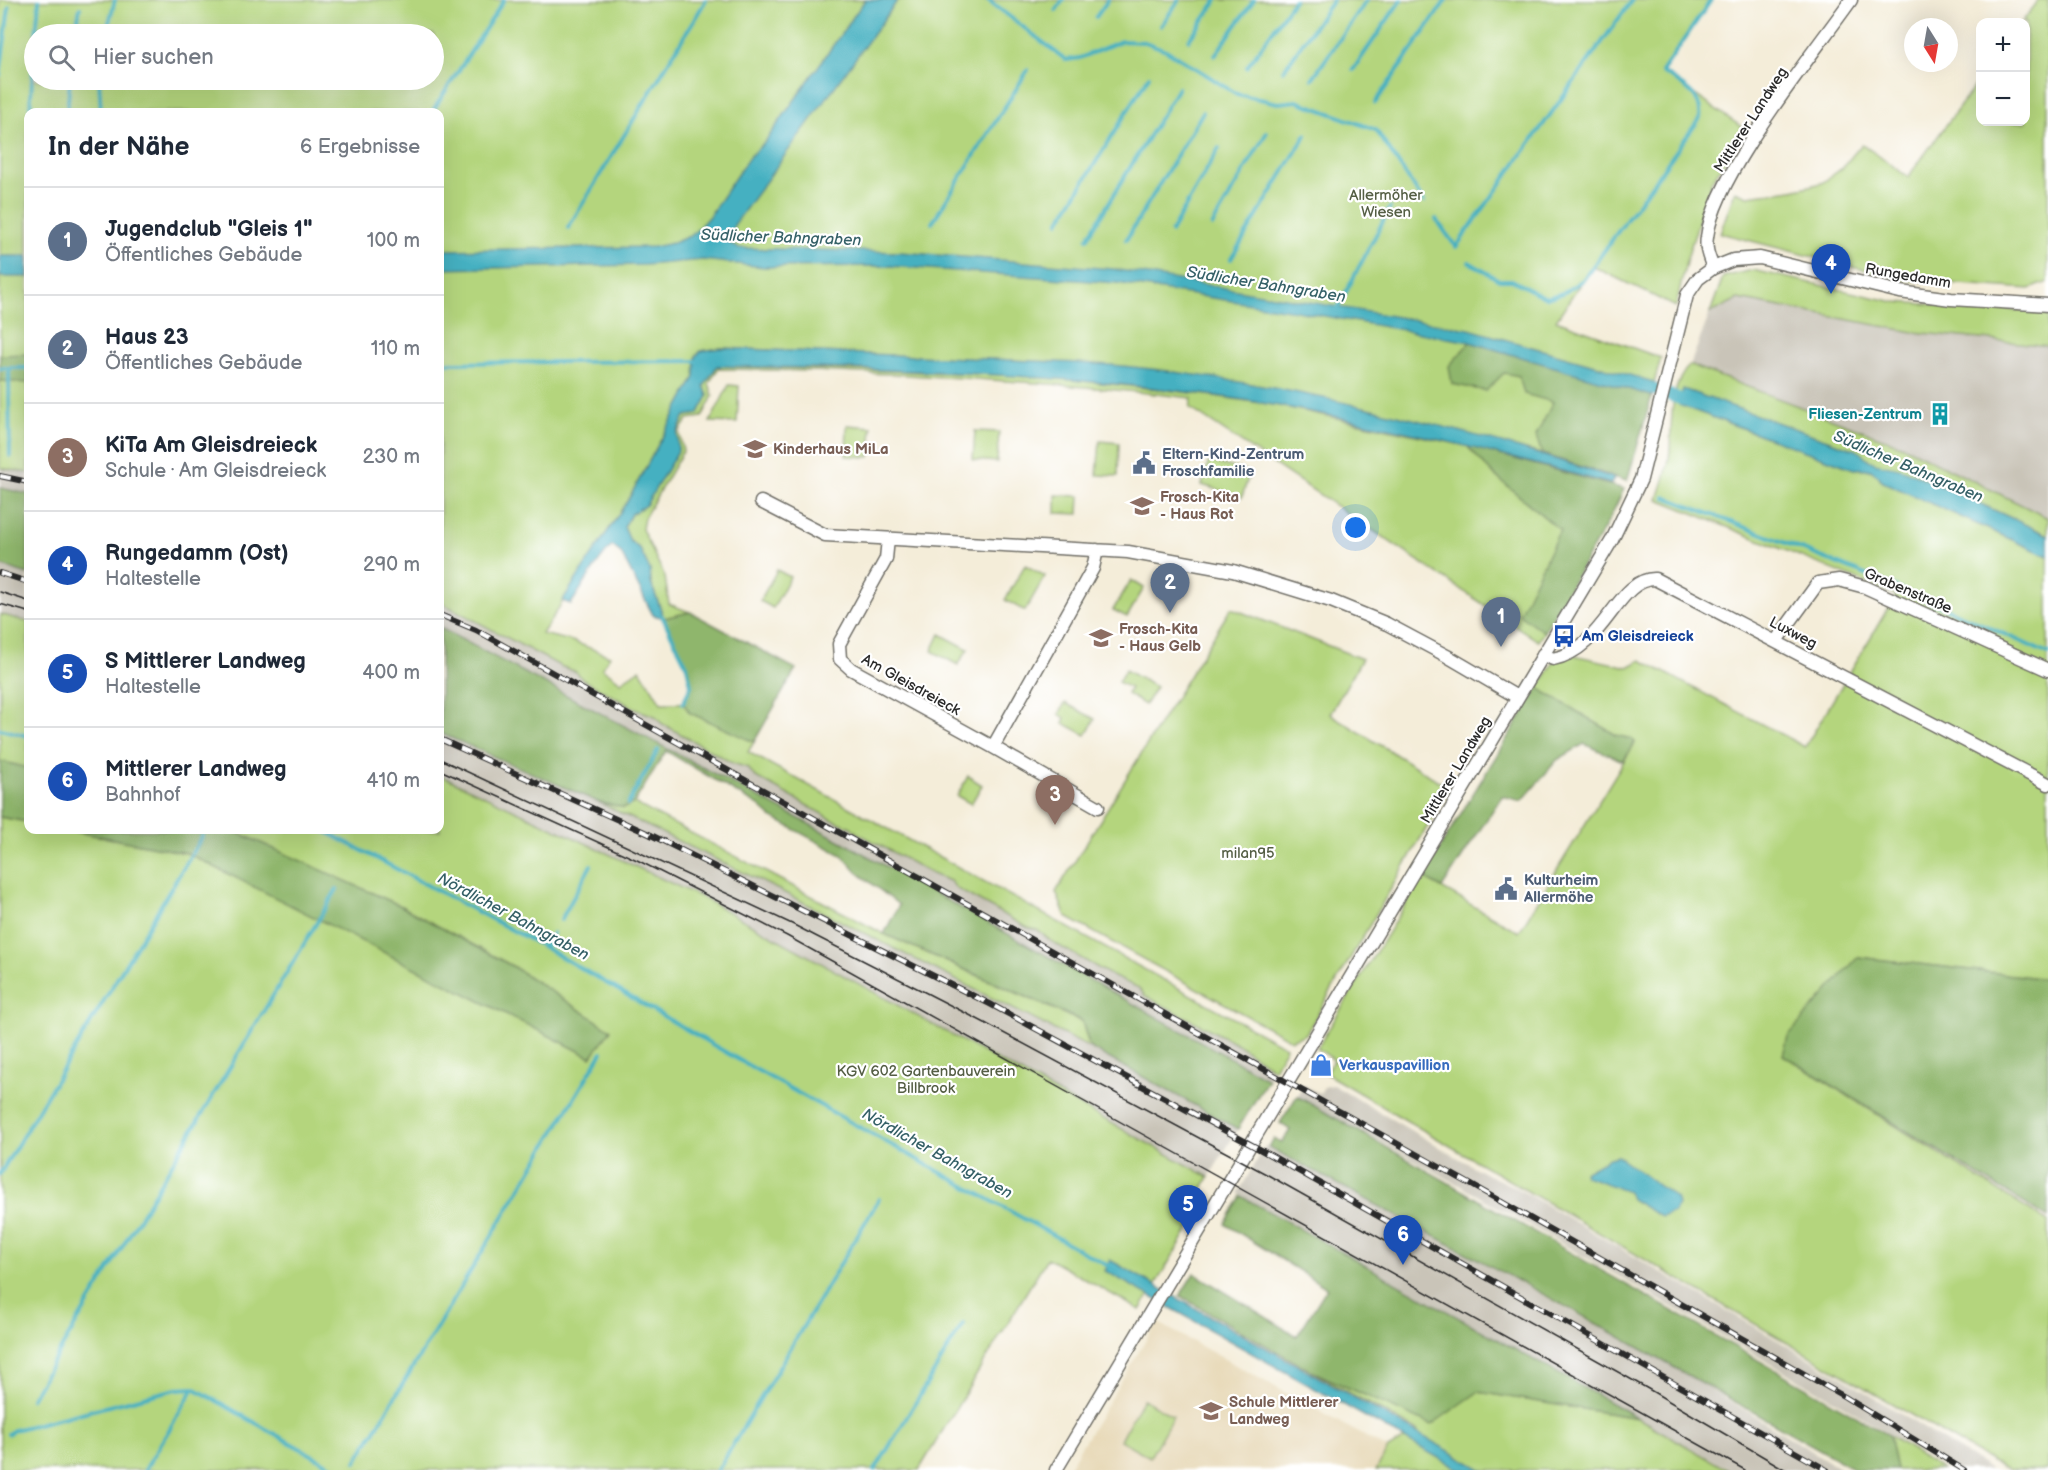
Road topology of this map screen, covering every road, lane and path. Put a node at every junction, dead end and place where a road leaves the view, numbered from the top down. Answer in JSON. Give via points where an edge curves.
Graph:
{"nodes":[{"id":1,"x":1851,"y":0,"type":"edge"},
{"id":2,"x":1713,"y":268,"type":"junction"},
{"id":3,"x":2048,"y":305,"type":"edge"},
{"id":4,"x":1683,"y":311,"type":"joint"},
{"id":5,"x":761,"y":502,"type":"dead end"},
{"id":6,"x":888,"y":538,"type":"junction"},
{"id":7,"x":1097,"y":550,"type":"junction"},
{"id":8,"x":1776,"y":640,"type":"junction"},
{"id":9,"x":1543,"y":654,"type":"junction"},
{"id":10,"x":2048,"y":670,"type":"edge"},
{"id":11,"x":1517,"y":697,"type":"junction"},
{"id":12,"x":993,"y":747,"type":"junction"},
{"id":13,"x":2048,"y":784,"type":"edge"},
{"id":14,"x":1098,"y":807,"type":"dead end"},
{"id":15,"x":1056,"y":1470,"type":"edge"}],
"edges":[{"from":1,"to":2,"type":"street","name":"Mittlerer Landweg","via":[[1760,129],[1723,191],[1707,236],[1706,250]]},
{"from":2,"to":3,"type":"street","name":"Rungedamm","via":[[1732,260],[1760,258],[1900,292]]},
{"from":2,"to":4,"type":"street","name":"Rungedamm","via":[[1693,284]]},
{"from":4,"to":9,"type":"street","name":"Mittlerer Landweg","via":[[1634,497]]},
{"from":5,"to":6,"type":"street","via":[[825,535]]},
{"from":6,"to":7,"type":"street"},
{"from":6,"to":12,"type":"street","name":"Am Gleisdreieck","via":[[886,559],[839,644],[840,659],[850,669]]},
{"from":7,"to":11,"type":"street","via":[[1233,571],[1331,601],[1415,638]]},
{"from":7,"to":12,"type":"street","via":[[1093,568]]},
{"from":8,"to":9,"type":"street","name":"Luxweg","via":[[1654,579],[1646,579],[1635,584],[1577,652],[1553,659]]},
{"from":8,"to":10,"type":"street","name":"Grabenstraße","via":[[1818,583],[1839,580],[1865,587]]},
{"from":8,"to":13,"type":"street","name":"Luxweg"},
{"from":9,"to":11,"type":"street","name":"Mittlerer Landweg"},
{"from":11,"to":15,"type":"street","name":"Mittlerer Landweg"},
{"from":12,"to":14,"type":"street","name":"Am Gleisdreieck"}]}
